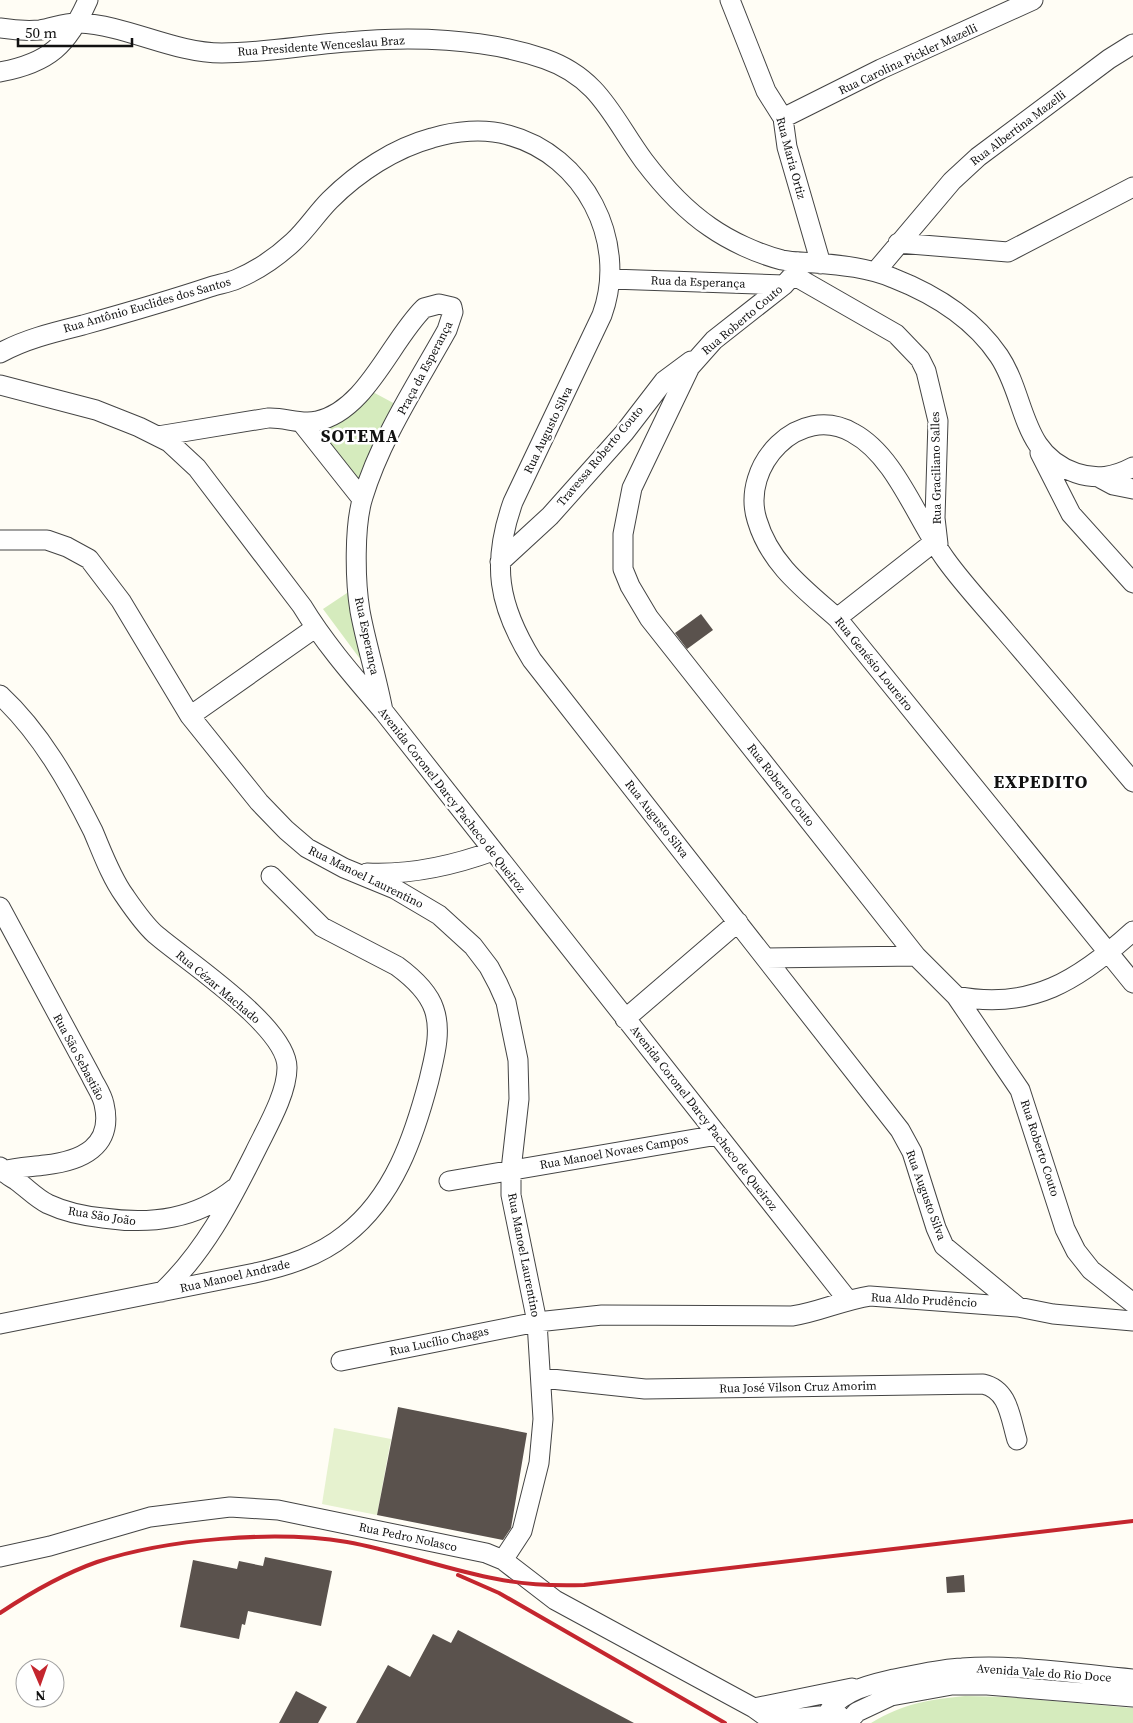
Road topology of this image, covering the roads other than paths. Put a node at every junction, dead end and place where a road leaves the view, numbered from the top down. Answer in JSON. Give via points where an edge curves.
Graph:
{"nodes":[{"id":1,"x":88,"y":0,"type":"edge"},
{"id":2,"x":730,"y":0,"type":"edge"},
{"id":3,"x":1033,"y":0,"type":"edge"},
{"id":4,"x":78,"y":23,"type":"junction"},
{"id":5,"x":0,"y":28,"type":"edge"},
{"id":6,"x":1133,"y":44,"type":"edge"},
{"id":7,"x":0,"y":72,"type":"edge"},
{"id":8,"x":783,"y":118,"type":"junction"},
{"id":9,"x":1133,"y":187,"type":"edge"},
{"id":10,"x":898,"y":243,"type":"junction"},
{"id":11,"x":821,"y":264,"type":"junction"},
{"id":12,"x":876,"y":272,"type":"junction"},
{"id":13,"x":792,"y":274,"type":"junction"},
{"id":14,"x":611,"y":279,"type":"junction"},
{"id":15,"x":702,"y":352,"type":"junction"},
{"id":16,"x":0,"y":353,"type":"edge"},
{"id":17,"x":0,"y":385,"type":"edge"},
{"id":18,"x":301,"y":422,"type":"junction"},
{"id":19,"x":158,"y":436,"type":"junction"},
{"id":20,"x":1036,"y":444,"type":"junction"},
{"id":21,"x":1133,"y":467,"type":"edge"},
{"id":22,"x":1100,"y":478,"type":"junction"},
{"id":23,"x":1133,"y":489,"type":"edge"},
{"id":24,"x":362,"y":498,"type":"junction"},
{"id":25,"x":0,"y":540,"type":"edge"},
{"id":26,"x":937,"y":546,"type":"junction"},
{"id":27,"x":500,"y":562,"type":"junction"},
{"id":28,"x":1133,"y":583,"type":"edge"},
{"id":29,"x":837,"y":618,"type":"junction"},
{"id":30,"x":315,"y":628,"type":"junction"},
{"id":31,"x":0,"y":695,"type":"edge"},
{"id":32,"x":384,"y":712,"type":"junction"},
{"id":33,"x":190,"y":716,"type":"junction"},
{"id":34,"x":1133,"y":782,"type":"edge"},
{"id":35,"x":493,"y":851,"type":"junction"},
{"id":36,"x":344,"y":868,"type":"junction"},
{"id":37,"x":271,"y":876,"type":"dead end"},
{"id":38,"x":0,"y":907,"type":"edge"},
{"id":39,"x":738,"y":922,"type":"junction"},
{"id":40,"x":1133,"y":931,"type":"edge"},
{"id":41,"x":1108,"y":954,"type":"junction"},
{"id":42,"x":916,"y":956,"type":"junction"},
{"id":43,"x":766,"y":958,"type":"junction"},
{"id":44,"x":1133,"y":983,"type":"edge"},
{"id":45,"x":956,"y":996,"type":"junction"},
{"id":46,"x":625,"y":1019,"type":"junction"},
{"id":47,"x":718,"y":1135,"type":"junction"},
{"id":48,"x":1,"y":1170,"type":"edge"},
{"id":49,"x":511,"y":1170,"type":"junction"},
{"id":50,"x":449,"y":1181,"type":"dead end"},
{"id":51,"x":238,"y":1185,"type":"junction"},
{"id":52,"x":162,"y":1292,"type":"junction"},
{"id":53,"x":847,"y":1299,"type":"junction"},
{"id":54,"x":1133,"y":1303,"type":"edge"},
{"id":55,"x":1018,"y":1307,"type":"junction"},
{"id":56,"x":1133,"y":1321,"type":"edge"},
{"id":57,"x":537,"y":1322,"type":"junction"},
{"id":58,"x":0,"y":1324,"type":"edge"},
{"id":59,"x":341,"y":1362,"type":"dead end"},
{"id":60,"x":542,"y":1378,"type":"junction"},
{"id":61,"x":1017,"y":1440,"type":"dead end"},
{"id":62,"x":0,"y":1557,"type":"edge"},
{"id":63,"x":503,"y":1560,"type":"junction"},
{"id":64,"x":1133,"y":1679,"type":"edge"},
{"id":65,"x":868,"y":1685,"type":"junction"},
{"id":66,"x":1133,"y":1697,"type":"edge"},
{"id":67,"x":754,"y":1708,"type":"junction"},
{"id":68,"x":852,"y":1717,"type":"edge"},
{"id":69,"x":825,"y":1719,"type":"edge"},
{"id":70,"x":774,"y":1722,"type":"edge"}],
"edges":[{"from":1,"to":4,"type":"street"},
{"from":2,"to":8,"type":"street","name":"Rua Maria Ortiz","via":[[766,91]]},
{"from":3,"to":8,"type":"street","name":"Rua Carolina Pickler Mazelli"},
{"from":4,"to":5,"type":"street","via":[[40,30]]},
{"from":4,"to":7,"type":"street","via":[[48,57]]},
{"from":4,"to":13,"type":"street","name":"Rua Presidente Wenceslau Braz","via":[[206,53],[275,51],[400,39],[489,46],[546,59],[594,89],[611,108],[664,186],[691,212],[735,241],[771,256]]},
{"from":6,"to":10,"type":"street","name":"Rua Albertina Mazelli","via":[[978,156],[952,180]]},
{"from":8,"to":11,"type":"street","name":"Rua Maria Ortiz","via":[[789,154]]},
{"from":9,"to":10,"type":"street","via":[[1008,252]]},
{"from":10,"to":12,"type":"street","name":"Rua Albertina Mazelli"},
{"from":11,"to":12,"type":"street","name":"Rua Presidente Wenceslau Braz"},
{"from":11,"to":13,"type":"street","name":"Rua Presidente Wenceslau Braz"},
{"from":12,"to":20,"type":"street","name":"Rua Presidente Wenceslau Braz","via":[[913,286],[968,320],[999,356]]},
{"from":13,"to":14,"type":"street","name":"Rua da Esperança"},
{"from":13,"to":15,"type":"street","name":"Rua Roberto Couto"},
{"from":13,"to":26,"type":"street","name":"Rua Graciliano Salles","via":[[896,334],[920,359],[938,420]]},
{"from":14,"to":16,"type":"street","name":"Rua Antônio Euclides dos Santos","via":[[602,223],[583,185],[570,170],[553,157],[508,135],[456,132],[410,146],[354,178],[294,241],[259,269],[181,298],[56,332]]},
{"from":14,"to":27,"type":"street","name":"Rua Augusto Silva","via":[[602,315],[513,502],[503,534]]},
{"from":15,"to":27,"type":"street","name":"Travessa Roberto Couto","via":[[664,381],[624,433],[550,516]]},
{"from":15,"to":42,"type":"street","name":"Rua Roberto Couto","via":[[690,367],[632,488],[624,527],[624,569],[630,586],[649,618]]},
{"from":17,"to":19,"type":"street","name":"Avenida Coronel Darcy Pacheco de Queiroz","via":[[96,410]]},
{"from":18,"to":19,"type":"street","via":[[280,417]]},
{"from":18,"to":24,"type":"street"},
{"from":18,"to":24,"type":"street","name":"Praça da Esperança","via":[[330,417],[354,399],[424,308],[439,304],[452,307],[447,330],[386,442]]},
{"from":19,"to":30,"type":"street","name":"Avenida Coronel Darcy Pacheco de Queiroz","via":[[197,468],[302,606]]},
{"from":20,"to":22,"type":"street","name":"Rua Presidente Wenceslau Braz","via":[[1062,467],[1084,476]]},
{"from":20,"to":28,"type":"street","via":[[1070,514]]},
{"from":21,"to":22,"type":"street"},
{"from":22,"to":23,"type":"street","name":"Rua Presidente Wenceslau Braz","via":[[1113,485]]},
{"from":24,"to":32,"type":"street","name":"Rua Esperança","via":[[356,557],[357,584],[360,612]]},
{"from":25,"to":33,"type":"street","name":"Rua Manoel Laurentino","via":[[47,540],[89,559],[121,601]]},
{"from":26,"to":29,"type":"street","name":"Rua Graciliano Salles"},
{"from":26,"to":29,"type":"street","name":"Rua Genésio Loureiro","via":[[889,467],[865,440],[852,432],[823,424],[808,426],[782,441],[763,462],[757,475],[753,488],[756,520],[772,556],[785,572]]},
{"from":26,"to":34,"type":"street","name":"Rua Graciliano Salles"},
{"from":27,"to":39,"type":"street","name":"Rua Augusto Silva","via":[[499,577],[507,611],[532,660]]},
{"from":29,"to":41,"type":"street","name":"Rua Genésio Loureiro"},
{"from":30,"to":32,"type":"street","name":"Avenida Coronel Darcy Pacheco de Queiroz"},
{"from":30,"to":33,"type":"street"},
{"from":31,"to":51,"type":"street","name":"Rua Cézar Machado","via":[[16,710],[71,787],[122,893],[138,914],[153,932],[255,1015],[285,1056],[287,1073],[282,1094]]},
{"from":32,"to":35,"type":"street","name":"Avenida Coronel Darcy Pacheco de Queiroz"},
{"from":33,"to":36,"type":"street","name":"Rua Manoel Laurentino","via":[[259,802],[286,830],[306,848]]},
{"from":35,"to":36,"type":"street","via":[[444,867],[412,872],[369,873]]},
{"from":35,"to":46,"type":"street","name":"Avenida Coronel Darcy Pacheco de Queiroz"},
{"from":36,"to":49,"type":"street","name":"Rua Manoel Laurentino","via":[[395,889],[438,915],[473,946],[489,967],[506,1002],[518,1060],[518,1116]]},
{"from":37,"to":52,"type":"street","name":"Rua Manoel Andrade","via":[[322,927],[398,966],[427,994],[437,1022],[437,1038],[418,1121],[409,1148],[380,1197],[347,1234],[330,1246],[310,1257],[274,1269]]},
{"from":38,"to":48,"type":"street","name":"Rua São Sebastião","via":[[91,1076],[104,1102],[106,1115],[100,1141],[83,1156],[57,1164]]},
{"from":39,"to":43,"type":"street","name":"Rua Augusto Silva"},
{"from":39,"to":46,"type":"street"},
{"from":40,"to":41,"type":"street"},
{"from":41,"to":44,"type":"street","name":"Rua Genésio Loureiro"},
{"from":41,"to":45,"type":"street","via":[[1076,975],[1037,994],[999,1001]]},
{"from":42,"to":43,"type":"street"},
{"from":42,"to":45,"type":"street","name":"Rua Roberto Couto"},
{"from":43,"to":55,"type":"street","name":"Rua Augusto Silva","via":[[906,1140],[944,1246]]},
{"from":45,"to":54,"type":"street","name":"Rua Roberto Couto","via":[[1027,1104],[1065,1229],[1076,1251],[1091,1270]]},
{"from":46,"to":47,"type":"street","name":"Avenida Coronel Darcy Pacheco de Queiroz"},
{"from":47,"to":49,"type":"street","name":"Rua Manoel Novaes Campos"},
{"from":47,"to":53,"type":"street","name":"Avenida Coronel Darcy Pacheco de Queiroz"},
{"from":48,"to":51,"type":"street","name":"Rua São João","via":[[47,1204],[66,1212],[136,1222],[157,1222],[199,1210],[221,1199]]},
{"from":49,"to":50,"type":"street","name":"Rua Manoel Novaes Campos"},
{"from":49,"to":57,"type":"street","name":"Rua Manoel Laurentino","via":[[513,1213]]},
{"from":51,"to":52,"type":"street","name":"Rua Cézar Machado","via":[[210,1237]]},
{"from":52,"to":58,"type":"street","name":"Rua Manoel Andrade"},
{"from":53,"to":55,"type":"street","name":"Rua Aldo Prudêncio","via":[[870,1296]]},
{"from":53,"to":57,"type":"street","name":"Rua Aldo Prudêncio","via":[[792,1316],[602,1315]]},
{"from":55,"to":56,"type":"street","name":"Rua Aldo Prudêncio","via":[[1053,1314]]},
{"from":57,"to":59,"type":"street","name":"Rua Lucílio Chagas"},
{"from":57,"to":60,"type":"street","name":"Rua Manoel Laurentino"},
{"from":60,"to":61,"type":"street","name":"Rua José Vilson Cruz Amorim","via":[[654,1389],[983,1384],[996,1388],[1002,1395]]},
{"from":60,"to":63,"type":"street","name":"Rua Manoel Laurentino","via":[[542,1440],[533,1490],[522,1531]]},
{"from":62,"to":63,"type":"street","name":"Rua Pedro Nolasco","via":[[150,1517],[230,1507],[278,1510],[486,1553]]},
{"from":63,"to":67,"type":"street","name":"Rua Pedro Nolasco","via":[[555,1600]]},
{"from":64,"to":65,"type":"street","name":"Avenida Vale do Rio Doce","via":[[1013,1668],[963,1668]]},
{"from":65,"to":67,"type":"street"},
{"from":65,"to":69,"type":"street","name":"Avenida Vale do Rio Doce","via":[[848,1694],[833,1706]]},
{"from":66,"to":68,"type":"street","name":"Avenida Vale do Rio Doce","via":[[967,1684],[891,1696]]},
{"from":67,"to":70,"type":"street","name":"Rua Pedro Nolasco"},
{"from":68,"to":69,"type":"street","name":"Avenida Vale do Rio Doce"},
{"from":69,"to":70,"type":"street","name":"Avenida Vale do Rio Doce"}]}
